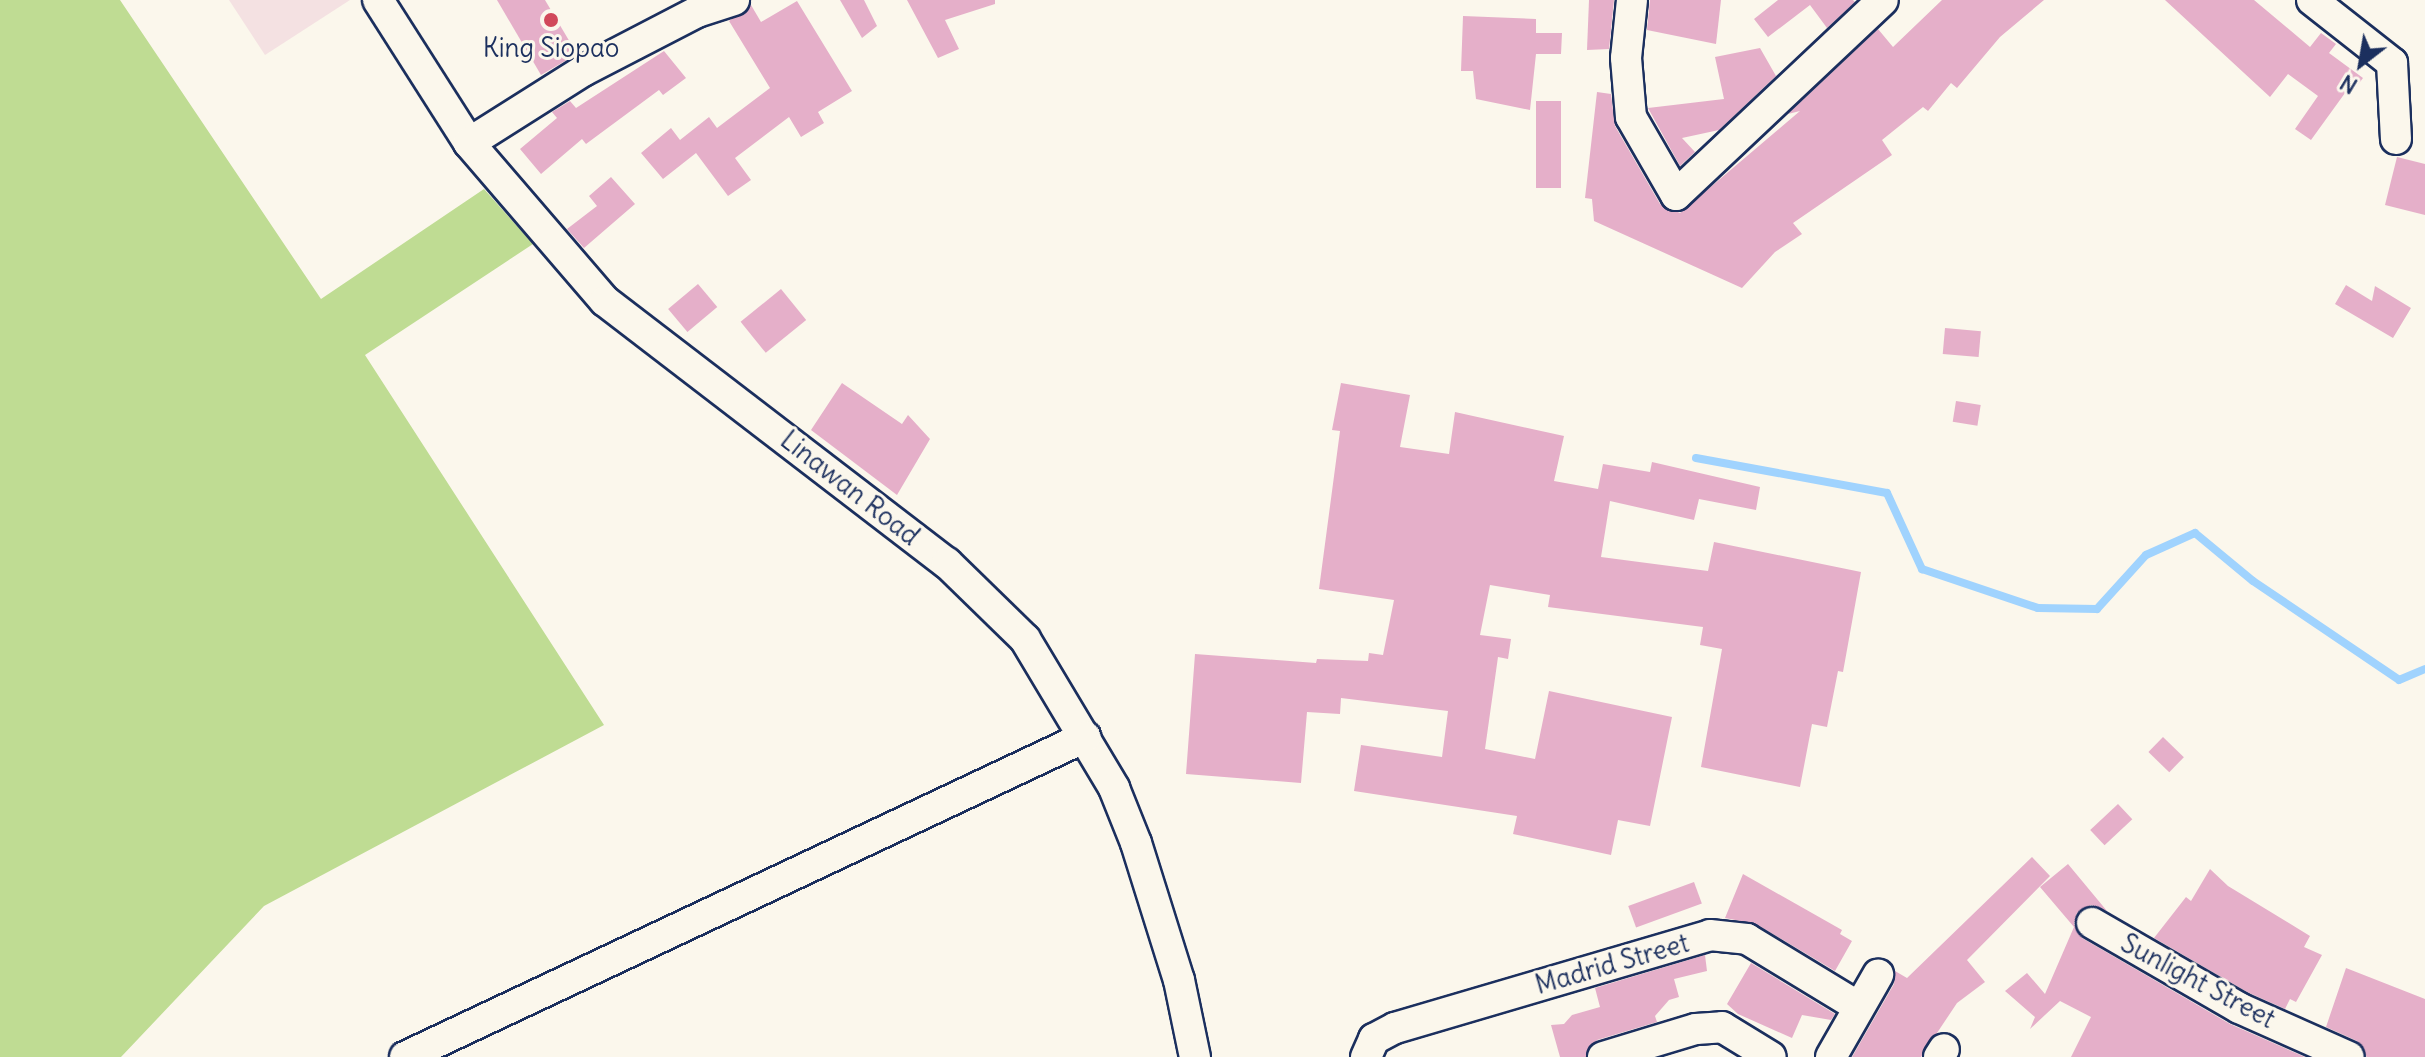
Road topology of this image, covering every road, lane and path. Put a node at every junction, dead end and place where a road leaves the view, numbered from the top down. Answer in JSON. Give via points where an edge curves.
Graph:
{"nodes":[{"id":1,"x":378,"y":0,"type":"edge"},
{"id":2,"x":734,"y":0,"type":"edge"},
{"id":3,"x":1632,"y":0,"type":"edge"},
{"id":4,"x":1883,"y":0,"type":"edge"},
{"id":5,"x":2312,"y":0,"type":"edge"},
{"id":6,"x":697,"y":6,"type":"edge"},
{"id":7,"x":2396,"y":139,"type":"dead end"},
{"id":8,"x":469,"y":143,"type":"junction"},
{"id":9,"x":1085,"y":737,"type":"junction"},
{"id":10,"x":2092,"y":923,"type":"dead end"},
{"id":11,"x":1878,"y":975,"type":"dead end"},
{"id":12,"x":1857,"y":1006,"type":"junction"},
{"id":13,"x":1739,"y":1048,"type":"edge"},
{"id":14,"x":405,"y":1057,"type":"edge"},
{"id":15,"x":1195,"y":1057,"type":"edge"},
{"id":16,"x":1366,"y":1057,"type":"edge"},
{"id":17,"x":1603,"y":1057,"type":"edge"},
{"id":18,"x":1771,"y":1057,"type":"edge"},
{"id":19,"x":1831,"y":1057,"type":"edge"},
{"id":20,"x":2349,"y":1057,"type":"edge"}],
"edges":[{"from":1,"to":8,"type":"street","name":"Linawan Road"},
{"from":2,"to":6,"type":"street"},
{"from":3,"to":4,"type":"street","via":[[1626,58],[1631,117],[1676,195]]},
{"from":5,"to":7,"type":"street","via":[[2392,63]]},
{"from":6,"to":8,"type":"street"},
{"from":8,"to":9,"type":"street","name":"Linawan Road","via":[[605,301],[958,573],[1025,639]]},
{"from":9,"to":14,"type":"street"},
{"from":9,"to":15,"type":"street","name":"Linawan Road","via":[[1136,843],[1179,980]]},
{"from":10,"to":20,"type":"street","name":"Sunlight Street","via":[[2239,1008]]},
{"from":11,"to":12,"type":"street"},
{"from":12,"to":16,"type":"street","name":"Madrid Street","via":[[1747,939],[1710,935],[1395,1028],[1374,1039]]},
{"from":12,"to":19,"type":"street"},
{"from":13,"to":17,"type":"street","via":[[1722,1027],[1696,1029]]},
{"from":13,"to":18,"type":"street"}]}
